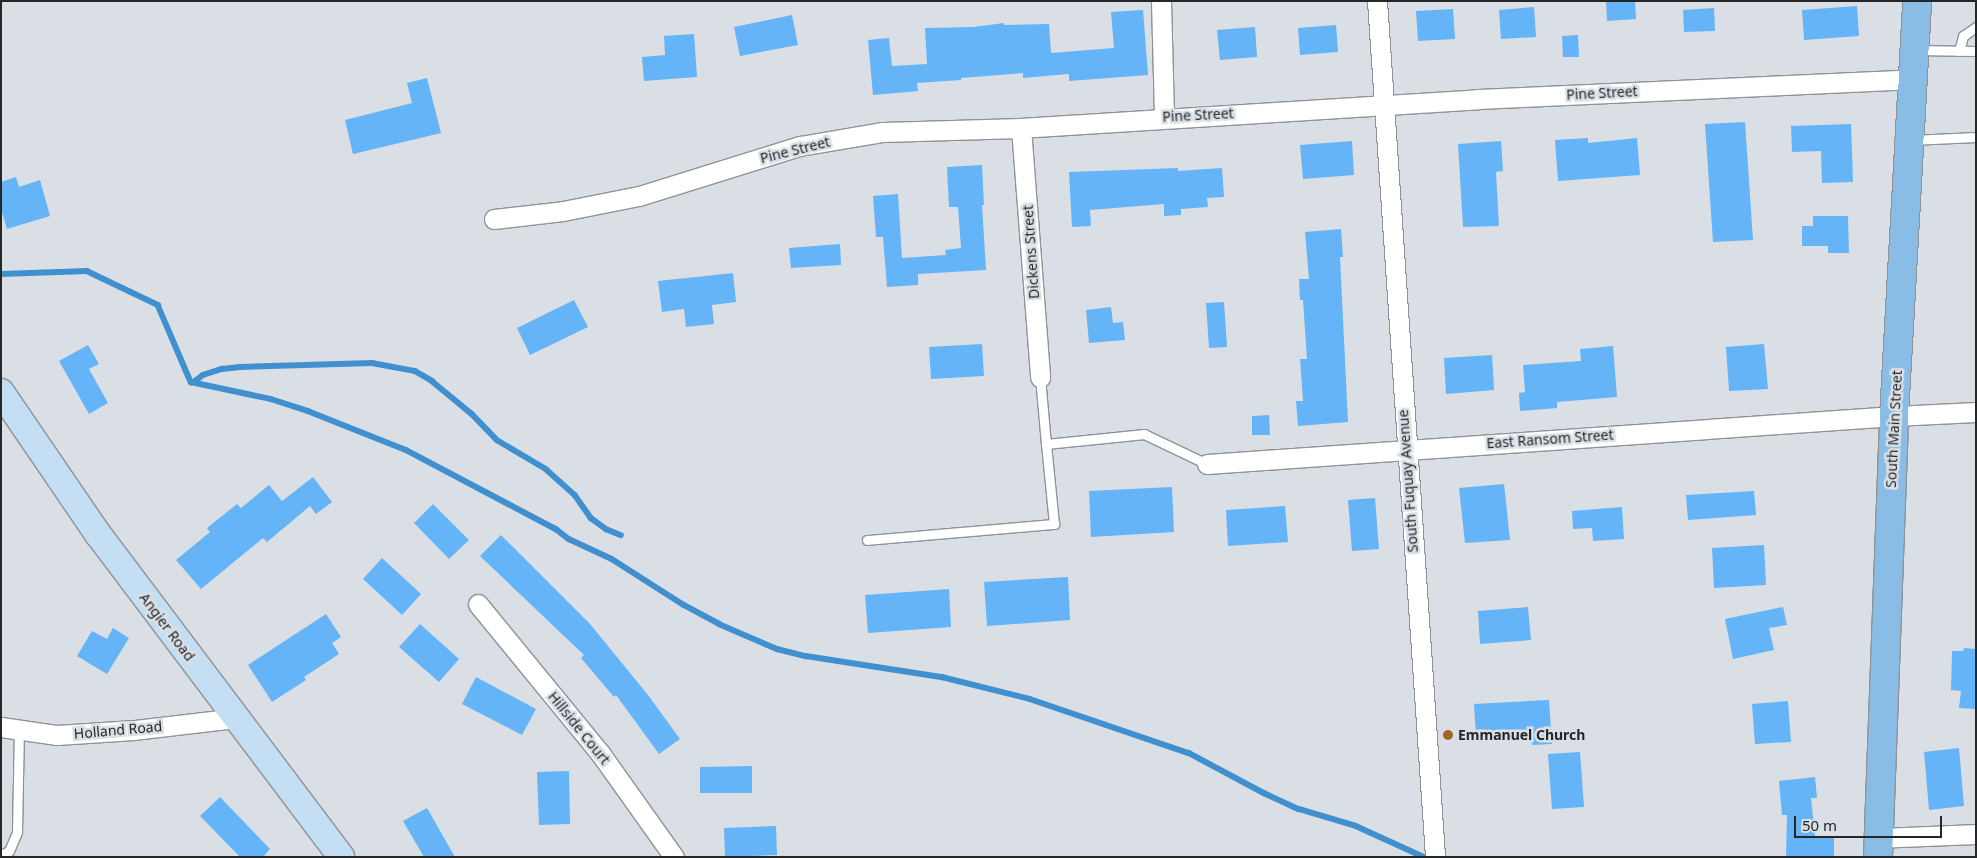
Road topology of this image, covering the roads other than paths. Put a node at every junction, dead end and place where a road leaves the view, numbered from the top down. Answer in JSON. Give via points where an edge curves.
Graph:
{"nodes":[{"id":1,"x":1161,"y":1,"type":"edge"},
{"id":2,"x":1377,"y":1,"type":"edge"},
{"id":3,"x":1917,"y":1,"type":"edge"},
{"id":4,"x":1976,"y":27,"type":"edge"},
{"id":5,"x":1914,"y":50,"type":"junction"},
{"id":6,"x":1959,"y":50,"type":"junction"},
{"id":7,"x":1976,"y":51,"type":"edge"},
{"id":8,"x":1912,"y":79,"type":"junction"},
{"id":9,"x":1384,"y":105,"type":"junction"},
{"id":10,"x":1164,"y":117,"type":"junction"},
{"id":11,"x":1021,"y":128,"type":"junction"},
{"id":12,"x":1976,"y":136,"type":"edge"},
{"id":13,"x":1908,"y":140,"type":"junction"},
{"id":14,"x":494,"y":219,"type":"dead end"},
{"id":15,"x":1040,"y":377,"type":"joint"},
{"id":16,"x":1,"y":392,"type":"edge"},
{"id":17,"x":1976,"y":412,"type":"edge"},
{"id":18,"x":1894,"y":416,"type":"junction"},
{"id":19,"x":1046,"y":444,"type":"junction"},
{"id":20,"x":1406,"y":449,"type":"junction"},
{"id":21,"x":1207,"y":464,"type":"joint"},
{"id":22,"x":868,"y":540,"type":"dead end"},
{"id":23,"x":478,"y":604,"type":"dead end"},
{"id":24,"x":236,"y":718,"type":"junction"},
{"id":25,"x":10,"y":729,"type":"edge"},
{"id":26,"x":1976,"y":834,"type":"edge"},
{"id":27,"x":1878,"y":848,"type":"edge"},
{"id":28,"x":1,"y":856,"type":"edge"},
{"id":29,"x":341,"y":857,"type":"edge"},
{"id":30,"x":674,"y":857,"type":"edge"},
{"id":31,"x":1435,"y":857,"type":"edge"}],
"edges":[{"from":1,"to":10,"type":"street"},
{"from":2,"to":9,"type":"street","name":"South Fuquay Avenue"},
{"from":3,"to":5,"type":"main road","name":"South Main Street"},
{"from":4,"to":6,"type":"lane","via":[[1963,36]]},
{"from":5,"to":6,"type":"lane"},
{"from":5,"to":8,"type":"main road","name":"South Main Street"},
{"from":6,"to":7,"type":"lane"},
{"from":8,"to":9,"type":"street","name":"Pine Street"},
{"from":8,"to":13,"type":"main road","name":"South Main Street"},
{"from":9,"to":10,"type":"street","name":"Pine Street"},
{"from":9,"to":20,"type":"street","name":"South Fuquay Avenue"},
{"from":10,"to":11,"type":"street","name":"Pine Street"},
{"from":11,"to":14,"type":"street","name":"Pine Street","via":[[883,132],[800,146],[639,196],[562,211]]},
{"from":11,"to":15,"type":"street","name":"Dickens Street"},
{"from":12,"to":13,"type":"lane"},
{"from":13,"to":18,"type":"main road","name":"South Main Street"},
{"from":15,"to":19,"type":"lane"},
{"from":16,"to":24,"type":"street","name":"Angier Road","via":[[86,518]]},
{"from":17,"to":18,"type":"street","name":"East Ransom Street"},
{"from":18,"to":20,"type":"street","name":"East Ransom Street"},
{"from":18,"to":27,"type":"main road","name":"South Main Street"},
{"from":19,"to":21,"type":"lane","via":[[1144,434]]},
{"from":19,"to":22,"type":"lane","via":[[1054,524]]},
{"from":20,"to":21,"type":"street","name":"East Ransom Street"},
{"from":20,"to":31,"type":"street","name":"South Fuquay Avenue"},
{"from":23,"to":30,"type":"street","name":"Hillside Court","via":[[600,753]]},
{"from":24,"to":25,"type":"street","name":"Holland Road","via":[[57,735]]},
{"from":24,"to":29,"type":"street","name":"Angier Road"},
{"from":25,"to":28,"type":"lane","via":[[17,832],[9,851]]},
{"from":26,"to":27,"type":"street"}]}
